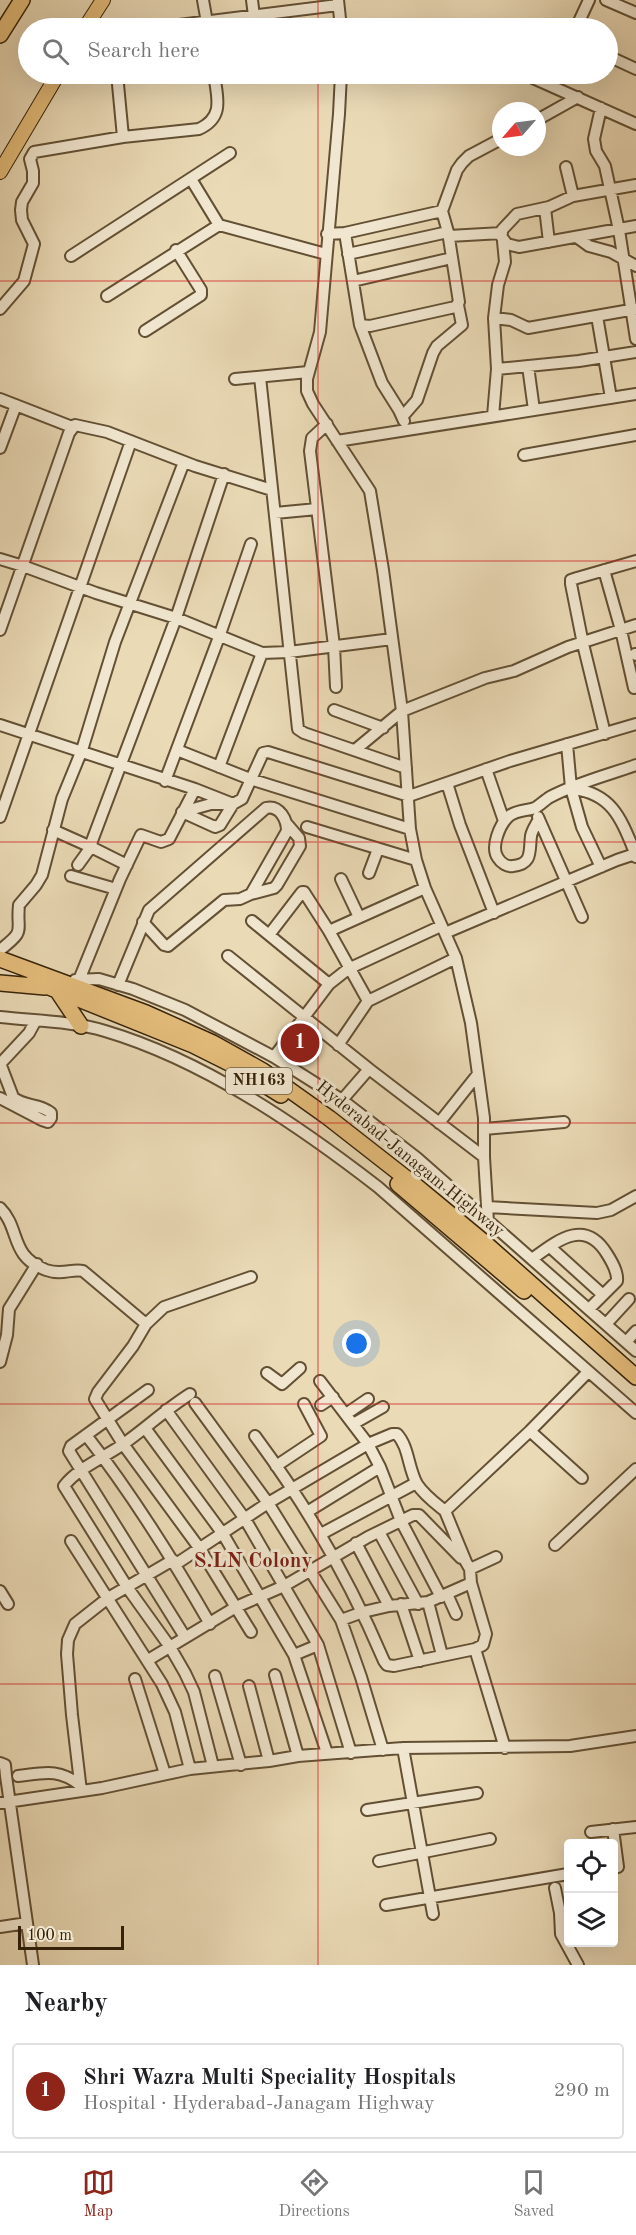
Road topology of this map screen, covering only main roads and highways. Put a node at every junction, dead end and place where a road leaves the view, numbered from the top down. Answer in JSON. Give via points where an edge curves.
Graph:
{"nodes":[{"id":1,"x":22,"y":0,"type":"edge"},
{"id":2,"x":103,"y":0,"type":"edge"},
{"id":3,"x":91,"y":18,"type":"edge"},
{"id":4,"x":0,"y":35,"type":"edge"},
{"id":5,"x":52,"y":84,"type":"edge"},
{"id":6,"x":0,"y":172,"type":"edge"},
{"id":7,"x":0,"y":958,"type":"edge"},
{"id":8,"x":0,"y":969,"type":"edge"},
{"id":9,"x":0,"y":983,"type":"edge"},
{"id":10,"x":57,"y":986,"type":"junction"},
{"id":11,"x":81,"y":1026,"type":"road end"},
{"id":12,"x":636,"y":1377,"type":"edge"},
{"id":13,"x":636,"y":1388,"type":"edge"}],
"edges":[{"from":1,"to":4,"type":"highway"},
{"from":2,"to":3,"type":"main road"},
{"from":5,"to":6,"type":"main road"},
{"from":7,"to":10,"type":"highway","name":"Hyderabad-Janagam Highway","number":"NH163"},
{"from":8,"to":10,"type":"highway","name":"Hyderabad-Janagam Highway","number":"NH163"},
{"from":9,"to":10,"type":"highway"},
{"from":10,"to":11,"type":"highway"},
{"from":10,"to":12,"type":"highway","name":"Hyderabad-Janagam Highway","number":"NH163","via":[[213,1042],[263,1071],[440,1205]]},
{"from":10,"to":13,"type":"highway","name":"Hyderabad-Janagam Highway","number":"NH163","via":[[193,1045],[277,1092],[400,1186]]}]}
